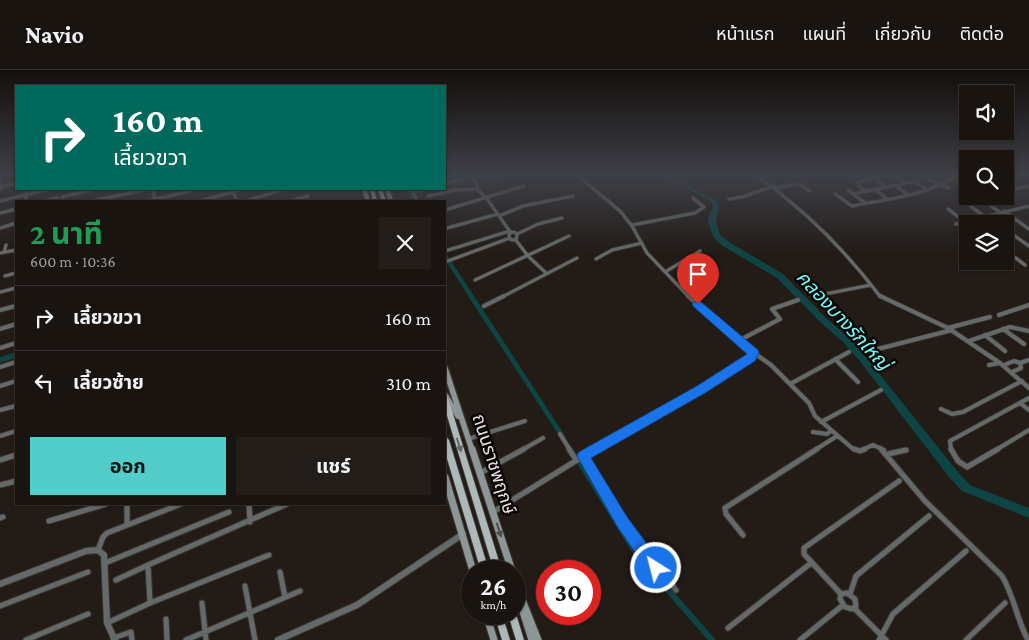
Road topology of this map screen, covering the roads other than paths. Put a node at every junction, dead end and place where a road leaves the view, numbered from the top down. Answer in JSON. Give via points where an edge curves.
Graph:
{"nodes":[{"id":1,"x":478,"y":201,"type":"edge"},
{"id":2,"x":489,"y":201,"type":"edge"},
{"id":3,"x":550,"y":201,"type":"edge"},
{"id":4,"x":610,"y":201,"type":"edge"},
{"id":5,"x":696,"y":201,"type":"edge"},
{"id":6,"x":789,"y":201,"type":"edge"},
{"id":7,"x":843,"y":201,"type":"edge"},
{"id":8,"x":862,"y":201,"type":"edge"},
{"id":9,"x":878,"y":201,"type":"edge"},
{"id":10,"x":865,"y":203,"type":"junction"},
{"id":11,"x":969,"y":205,"type":"edge"},
{"id":12,"x":992,"y":205,"type":"edge"},
{"id":13,"x":1029,"y":206,"type":"edge"},
{"id":14,"x":1024,"y":207,"type":"junction"},
{"id":15,"x":15,"y":209,"type":"edge"},
{"id":16,"x":948,"y":209,"type":"dead end"},
{"id":17,"x":446,"y":210,"type":"edge"},
{"id":18,"x":1029,"y":210,"type":"edge"},
{"id":19,"x":1003,"y":212,"type":"junction"},
{"id":20,"x":0,"y":213,"type":"edge"},
{"id":21,"x":499,"y":215,"type":"junction"},
{"id":22,"x":984,"y":215,"type":"edge"},
{"id":23,"x":993,"y":215,"type":"edge"},
{"id":24,"x":959,"y":216,"type":"edge"},
{"id":25,"x":562,"y":218,"type":"dead end"},
{"id":26,"x":15,"y":224,"type":"edge"},
{"id":27,"x":956,"y":224,"type":"dead end"},
{"id":28,"x":959,"y":224,"type":"edge"},
{"id":29,"x":632,"y":225,"type":"junction"},
{"id":30,"x":0,"y":228,"type":"edge"},
{"id":31,"x":447,"y":228,"type":"dead end"},
{"id":32,"x":1029,"y":229,"type":"edge"},
{"id":33,"x":510,"y":232,"type":"junction"},
{"id":34,"x":517,"y":234,"type":"junction"},
{"id":35,"x":1014,"y":235,"type":"edge"},
{"id":36,"x":569,"y":236,"type":"dead end"},
{"id":37,"x":510,"y":238,"type":"junction"},
{"id":38,"x":515,"y":238,"type":"junction"},
{"id":39,"x":642,"y":243,"type":"junction"},
{"id":40,"x":6,"y":245,"type":"dead end"},
{"id":41,"x":1029,"y":246,"type":"edge"},
{"id":42,"x":15,"y":250,"type":"edge"},
{"id":43,"x":446,"y":251,"type":"edge"},
{"id":44,"x":700,"y":251,"type":"dead end"},
{"id":45,"x":2,"y":253,"type":"edge"},
{"id":46,"x":528,"y":256,"type":"junction"},
{"id":47,"x":1014,"y":257,"type":"edge"},
{"id":48,"x":577,"y":258,"type":"dead end"},
{"id":49,"x":596,"y":259,"type":"dead end"},
{"id":50,"x":446,"y":262,"type":"edge"},
{"id":51,"x":1025,"y":265,"type":"dead end"},
{"id":52,"x":665,"y":272,"type":"junction"},
{"id":53,"x":15,"y":273,"type":"edge"},
{"id":54,"x":546,"y":273,"type":"junction"},
{"id":55,"x":5,"y":276,"type":"dead end"},
{"id":56,"x":475,"y":280,"type":"dead end"},
{"id":57,"x":871,"y":285,"type":"junction"},
{"id":58,"x":15,"y":288,"type":"edge"},
{"id":59,"x":0,"y":292,"type":"edge"},
{"id":60,"x":825,"y":294,"type":"dead end"},
{"id":61,"x":798,"y":300,"type":"dead end"},
{"id":62,"x":1029,"y":305,"type":"edge"},
{"id":63,"x":15,"y":306,"type":"edge"},
{"id":64,"x":484,"y":306,"type":"dead end"},
{"id":65,"x":0,"y":310,"type":"edge"},
{"id":66,"x":999,"y":315,"type":"dead end"},
{"id":67,"x":990,"y":316,"type":"dead end"},
{"id":68,"x":15,"y":324,"type":"edge"},
{"id":69,"x":0,"y":329,"type":"edge"},
{"id":70,"x":950,"y":329,"type":"junction"},
{"id":71,"x":1003,"y":329,"type":"junction"},
{"id":72,"x":1029,"y":331,"type":"edge"},
{"id":73,"x":985,"y":335,"type":"junction"},
{"id":74,"x":738,"y":341,"type":"junction"},
{"id":75,"x":969,"y":341,"type":"junction"},
{"id":76,"x":15,"y":343,"type":"edge"},
{"id":77,"x":1024,"y":344,"type":"dead end"},
{"id":78,"x":0,"y":348,"type":"edge"},
{"id":79,"x":874,"y":350,"type":"dead end"},
{"id":80,"x":849,"y":352,"type":"dead end"},
{"id":81,"x":1004,"y":352,"type":"dead end"},
{"id":82,"x":754,"y":353,"type":"junction"},
{"id":83,"x":835,"y":359,"type":"junction"},
{"id":84,"x":1029,"y":360,"type":"edge"},
{"id":85,"x":15,"y":362,"type":"edge"},
{"id":86,"x":1020,"y":363,"type":"junction"},
{"id":87,"x":1002,"y":364,"type":"junction"},
{"id":88,"x":989,"y":365,"type":"dead end"},
{"id":89,"x":0,"y":367,"type":"edge"},
{"id":90,"x":446,"y":371,"type":"edge"},
{"id":91,"x":1012,"y":372,"type":"junction"},
{"id":92,"x":15,"y":381,"type":"edge"},
{"id":93,"x":1022,"y":381,"type":"junction"},
{"id":94,"x":858,"y":382,"type":"dead end"},
{"id":95,"x":790,"y":384,"type":"junction"},
{"id":96,"x":0,"y":386,"type":"edge"},
{"id":97,"x":1029,"y":388,"type":"edge"},
{"id":98,"x":881,"y":390,"type":"dead end"},
{"id":99,"x":1029,"y":398,"type":"edge"},
{"id":100,"x":446,"y":399,"type":"edge"},
{"id":101,"x":446,"y":400,"type":"edge"},
{"id":102,"x":1020,"y":403,"type":"junction"},
{"id":103,"x":15,"y":406,"type":"edge"},
{"id":104,"x":941,"y":409,"type":"dead end"},
{"id":105,"x":0,"y":410,"type":"edge"},
{"id":106,"x":1029,"y":410,"type":"edge"},
{"id":107,"x":525,"y":422,"type":"dead end"},
{"id":108,"x":821,"y":422,"type":"junction"},
{"id":109,"x":463,"y":426,"type":"junction"},
{"id":110,"x":1029,"y":430,"type":"edge"},
{"id":111,"x":15,"y":431,"type":"edge"},
{"id":112,"x":831,"y":431,"type":"junction"},
{"id":113,"x":814,"y":432,"type":"dead end"},
{"id":114,"x":560,"y":434,"type":"dead end"},
{"id":115,"x":0,"y":436,"type":"edge"},
{"id":116,"x":837,"y":436,"type":"junction"},
{"id":117,"x":543,"y":438,"type":"dead end"},
{"id":118,"x":468,"y":440,"type":"junction"},
{"id":119,"x":446,"y":443,"type":"edge"},
{"id":120,"x":906,"y":450,"type":"dead end"},
{"id":121,"x":888,"y":454,"type":"junction"},
{"id":122,"x":15,"y":455,"type":"edge"},
{"id":123,"x":583,"y":456,"type":"junction"},
{"id":124,"x":0,"y":460,"type":"edge"},
{"id":125,"x":576,"y":460,"type":"junction"},
{"id":126,"x":480,"y":473,"type":"junction"},
{"id":127,"x":446,"y":480,"type":"edge"},
{"id":128,"x":15,"y":481,"type":"edge"},
{"id":129,"x":898,"y":481,"type":"dead end"},
{"id":130,"x":0,"y":485,"type":"edge"},
{"id":131,"x":103,"y":505,"type":"edge"},
{"id":132,"x":127,"y":505,"type":"edge"},
{"id":133,"x":177,"y":505,"type":"edge"},
{"id":134,"x":249,"y":505,"type":"edge"},
{"id":135,"x":285,"y":505,"type":"edge"},
{"id":136,"x":229,"y":512,"type":"dead end"},
{"id":137,"x":493,"y":512,"type":"junction"},
{"id":138,"x":929,"y":516,"type":"dead end"},
{"id":139,"x":49,"y":521,"type":"dead end"},
{"id":140,"x":250,"y":522,"type":"junction"},
{"id":141,"x":127,"y":525,"type":"junction"},
{"id":142,"x":462,"y":534,"type":"junction"},
{"id":143,"x":743,"y":535,"type":"dead end"},
{"id":144,"x":98,"y":550,"type":"junction"},
{"id":145,"x":966,"y":551,"type":"dead end"},
{"id":146,"x":269,"y":554,"type":"dead end"},
{"id":147,"x":470,"y":560,"type":"edge"},
{"id":148,"x":482,"y":560,"type":"edge"},
{"id":149,"x":495,"y":560,"type":"edge"},
{"id":150,"x":508,"y":560,"type":"edge"},
{"id":151,"x":105,"y":563,"type":"junction"},
{"id":152,"x":811,"y":563,"type":"junction"},
{"id":153,"x":148,"y":565,"type":"junction"},
{"id":154,"x":88,"y":572,"type":"dead end"},
{"id":155,"x":280,"y":572,"type":"dead end"},
{"id":156,"x":116,"y":580,"type":"dead end"},
{"id":157,"x":0,"y":584,"type":"edge"},
{"id":158,"x":245,"y":586,"type":"dead end"},
{"id":159,"x":676,"y":590,"type":"dead end"},
{"id":160,"x":300,"y":591,"type":"dead end"},
{"id":161,"x":841,"y":594,"type":"junction"},
{"id":162,"x":850,"y":594,"type":"junction"},
{"id":163,"x":285,"y":597,"type":"junction"},
{"id":164,"x":150,"y":603,"type":"junction"},
{"id":165,"x":202,"y":603,"type":"dead end"},
{"id":166,"x":1005,"y":603,"type":"dead end"},
{"id":167,"x":842,"y":605,"type":"junction"},
{"id":168,"x":0,"y":606,"type":"edge"},
{"id":169,"x":854,"y":608,"type":"junction"},
{"id":170,"x":526,"y":610,"type":"edge"},
{"id":171,"x":250,"y":612,"type":"junction"},
{"id":172,"x":88,"y":614,"type":"dead end"},
{"id":173,"x":166,"y":619,"type":"dead end"},
{"id":174,"x":526,"y":620,"type":"edge"},
{"id":175,"x":107,"y":623,"type":"junction"},
{"id":176,"x":489,"y":625,"type":"edge"},
{"id":177,"x":501,"y":625,"type":"edge"},
{"id":178,"x":515,"y":625,"type":"edge"},
{"id":179,"x":728,"y":628,"type":"dead end"},
{"id":180,"x":205,"y":632,"type":"junction"},
{"id":181,"x":114,"y":639,"type":"edge"},
{"id":182,"x":882,"y":639,"type":"edge"},
{"id":183,"x":26,"y":640,"type":"edge"},
{"id":184,"x":132,"y":640,"type":"edge"},
{"id":185,"x":167,"y":640,"type":"edge"},
{"id":186,"x":186,"y":640,"type":"edge"},
{"id":187,"x":206,"y":640,"type":"edge"},
{"id":188,"x":255,"y":640,"type":"edge"},
{"id":189,"x":278,"y":640,"type":"edge"},
{"id":190,"x":493,"y":640,"type":"edge"},
{"id":191,"x":506,"y":640,"type":"edge"},
{"id":192,"x":520,"y":640,"type":"edge"},
{"id":193,"x":532,"y":640,"type":"edge"},
{"id":194,"x":538,"y":640,"type":"edge"},
{"id":195,"x":800,"y":640,"type":"edge"},
{"id":196,"x":966,"y":640,"type":"edge"},
{"id":197,"x":1028,"y":640,"type":"edge"}],
"edges":[{"from":1,"to":17,"type":"street"},
{"from":2,"to":21,"type":"street"},
{"from":3,"to":21,"type":"street"},
{"from":4,"to":29,"type":"street"},
{"from":5,"to":29,"type":"street","via":[[704,207],[695,213]]},
{"from":6,"to":57,"type":"street","via":[[853,261]]},
{"from":7,"to":10,"type":"street","via":[[850,206]]},
{"from":8,"to":10,"type":"street"},
{"from":9,"to":10,"type":"street"},
{"from":11,"to":22,"type":"street"},
{"from":12,"to":19,"type":"street"},
{"from":13,"to":14,"type":"street"},
{"from":14,"to":18,"type":"street"},
{"from":14,"to":19,"type":"street"},
{"from":15,"to":20,"type":"street"},
{"from":16,"to":24,"type":"street"},
{"from":19,"to":23,"type":"street"},
{"from":19,"to":32,"type":"street"},
{"from":21,"to":31,"type":"street"},
{"from":21,"to":33,"type":"street"},
{"from":25,"to":34,"type":"street"},
{"from":26,"to":30,"type":"street"},
{"from":27,"to":28,"type":"street"},
{"from":29,"to":39,"type":"street"},
{"from":33,"to":34,"type":"street"},
{"from":33,"to":37,"type":"street"},
{"from":33,"to":43,"type":"street"},
{"from":34,"to":38,"type":"street"},
{"from":35,"to":41,"type":"street"},
{"from":36,"to":46,"type":"street"},
{"from":37,"to":38,"type":"street"},
{"from":37,"to":50,"type":"street"},
{"from":38,"to":46,"type":"street"},
{"from":39,"to":49,"type":"street","via":[[612,250]]},
{"from":39,"to":52,"type":"street"},
{"from":40,"to":45,"type":"street"},
{"from":42,"to":45,"type":"street"},
{"from":44,"to":52,"type":"street"},
{"from":46,"to":54,"type":"street"},
{"from":46,"to":56,"type":"street"},
{"from":47,"to":51,"type":"street"},
{"from":48,"to":54,"type":"street"},
{"from":52,"to":74,"type":"street"},
{"from":53,"to":55,"type":"street"},
{"from":54,"to":64,"type":"street"},
{"from":57,"to":60,"type":"street"},
{"from":57,"to":70,"type":"street","via":[[887,301]]},
{"from":58,"to":59,"type":"street"},
{"from":61,"to":74,"type":"street","via":[[772,309],[780,319]]},
{"from":62,"to":66,"type":"street"},
{"from":63,"to":65,"type":"street"},
{"from":67,"to":70,"type":"street"},
{"from":68,"to":69,"type":"street"},
{"from":70,"to":75,"type":"street"},
{"from":70,"to":79,"type":"street"},
{"from":71,"to":72,"type":"street","via":[[1010,327]]},
{"from":71,"to":73,"type":"street"},
{"from":71,"to":77,"type":"street"},
{"from":73,"to":75,"type":"street"},
{"from":73,"to":81,"type":"street"},
{"from":74,"to":82,"type":"street"},
{"from":75,"to":87,"type":"street"},
{"from":76,"to":78,"type":"street"},
{"from":80,"to":83,"type":"street"},
{"from":82,"to":95,"type":"street"},
{"from":82,"to":123,"type":"street","via":[[746,362],[705,387]]},
{"from":83,"to":94,"type":"street"},
{"from":83,"to":95,"type":"street"},
{"from":84,"to":86,"type":"street"},
{"from":85,"to":89,"type":"street"},
{"from":86,"to":87,"type":"street"},
{"from":86,"to":91,"type":"street","via":[[1022,368]]},
{"from":87,"to":88,"type":"street"},
{"from":87,"to":91,"type":"street"},
{"from":90,"to":109,"type":"main road","name":"ถนนราชพฤกษ์"},
{"from":91,"to":93,"type":"street"},
{"from":92,"to":96,"type":"street"},
{"from":93,"to":97,"type":"street"},
{"from":93,"to":104,"type":"street","via":[[963,412],[952,414]]},
{"from":95,"to":108,"type":"street","via":[[809,403]]},
{"from":98,"to":108,"type":"street"},
{"from":99,"to":102,"type":"street"},
{"from":100,"to":109,"type":"main road"},
{"from":101,"to":149,"type":"main road","name":"ถนนราชพฤกษ์","one_way":true},
{"from":102,"to":106,"type":"street"},
{"from":102,"to":110,"type":"street","via":[[950,441],[950,449],[966,468]]},
{"from":103,"to":105,"type":"street"},
{"from":107,"to":118,"type":"street"},
{"from":108,"to":112,"type":"street"},
{"from":109,"to":118,"type":"main road","name":"ถนนราชพฤกษ์"},
{"from":111,"to":115,"type":"street"},
{"from":112,"to":113,"type":"street","via":[[827,434]]},
{"from":112,"to":116,"type":"street"},
{"from":114,"to":125,"type":"street"},
{"from":116,"to":121,"type":"street","via":[[856,451],[873,446]]},
{"from":116,"to":143,"type":"street","via":[[725,508]]},
{"from":117,"to":126,"type":"street"},
{"from":118,"to":126,"type":"main road","name":"ถนนราชพฤกษ์"},
{"from":119,"to":148,"type":"main road"},
{"from":120,"to":121,"type":"street"},
{"from":121,"to":197,"type":"street","via":[[925,501],[1002,576],[1008,584],[1017,617]]},
{"from":122,"to":124,"type":"street"},
{"from":123,"to":125,"type":"street"},
{"from":123,"to":159,"type":"street","via":[[626,527],[660,574]]},
{"from":125,"to":137,"type":"street"},
{"from":126,"to":137,"type":"main road","name":"ถนนราชพฤกษ์"},
{"from":127,"to":142,"type":"main road"},
{"from":128,"to":130,"type":"street"},
{"from":129,"to":152,"type":"street","via":[[804,548],[804,554]]},
{"from":131,"to":139,"type":"street"},
{"from":132,"to":141,"type":"street"},
{"from":133,"to":141,"type":"street"},
{"from":134,"to":140,"type":"street"},
{"from":135,"to":140,"type":"street"},
{"from":136,"to":151,"type":"street"},
{"from":137,"to":150,"type":"main road","name":"ถนนราชพฤกษ์","one_way":true},
{"from":138,"to":162,"type":"street","via":[[856,576]]},
{"from":140,"to":153,"type":"street"},
{"from":141,"to":144,"type":"street","via":[[107,533]]},
{"from":142,"to":147,"type":"main road"},
{"from":142,"to":189,"type":"street","via":[[357,605]]},
{"from":144,"to":151,"type":"street","via":[[104,555]]},
{"from":144,"to":157,"type":"street","via":[[86,551]]},
{"from":145,"to":182,"type":"street","via":[[894,614]]},
{"from":146,"to":164,"type":"street"},
{"from":151,"to":175,"type":"street"},
{"from":152,"to":161,"type":"street"},
{"from":152,"to":179,"type":"street"},
{"from":153,"to":156,"type":"street"},
{"from":153,"to":164,"type":"street"},
{"from":154,"to":168,"type":"street"},
{"from":155,"to":163,"type":"street"},
{"from":158,"to":171,"type":"street"},
{"from":160,"to":163,"type":"street"},
{"from":161,"to":162,"type":"street"},
{"from":161,"to":167,"type":"street"},
{"from":162,"to":169,"type":"street","via":[[856,602]]},
{"from":163,"to":171,"type":"street"},
{"from":164,"to":175,"type":"street"},
{"from":165,"to":180,"type":"street"},
{"from":166,"to":196,"type":"street"},
{"from":167,"to":169,"type":"street"},
{"from":167,"to":195,"type":"street"},
{"from":169,"to":182,"type":"street"},
{"from":170,"to":194,"type":"main road"},
{"from":171,"to":180,"type":"street"},
{"from":171,"to":188,"type":"street"},
{"from":172,"to":183,"type":"street"},
{"from":173,"to":185,"type":"street"},
{"from":174,"to":193,"type":"main road"},
{"from":175,"to":181,"type":"street"},
{"from":176,"to":190,"type":"main road"},
{"from":177,"to":191,"type":"main road"},
{"from":178,"to":192,"type":"main road"},
{"from":180,"to":186,"type":"street"},
{"from":180,"to":187,"type":"street"},
{"from":181,"to":184,"type":"street","via":[[131,632]]}]}
